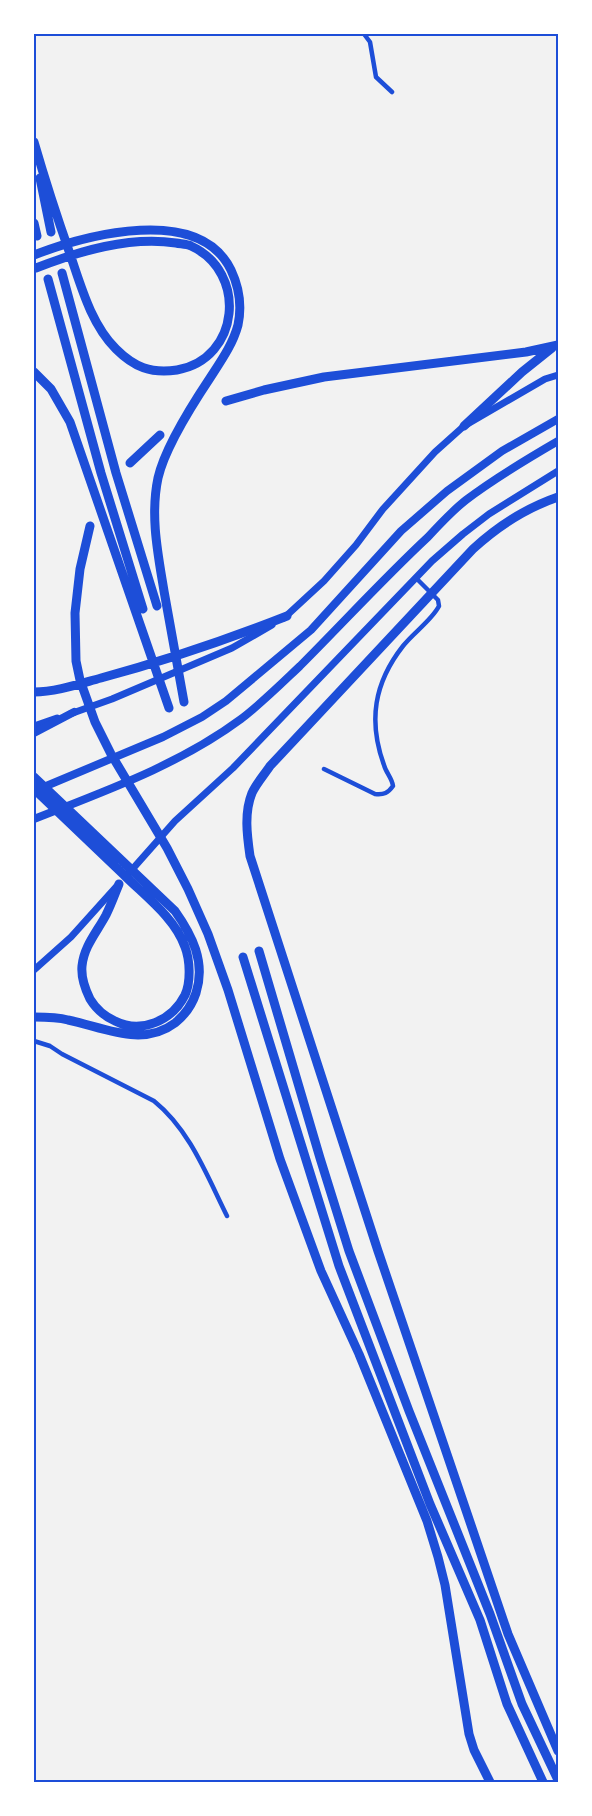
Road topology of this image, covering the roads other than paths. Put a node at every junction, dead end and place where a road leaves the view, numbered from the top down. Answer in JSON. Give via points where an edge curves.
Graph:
{"nodes":[{"id":1,"x":364,"y":34,"type":"edge"},
{"id":2,"x":392,"y":92,"type":"dead end"},
{"id":3,"x":34,"y":142,"type":"edge"},
{"id":4,"x":34,"y":148,"type":"edge"},
{"id":5,"x":34,"y":223,"type":"edge"},
{"id":6,"x":51,"y":232,"type":"dead end"},
{"id":7,"x":37,"y":236,"type":"dead end"},
{"id":8,"x":34,"y":256,"type":"edge"},
{"id":9,"x":36,"y":268,"type":"dead end"},
{"id":10,"x":62,"y":273,"type":"dead end"},
{"id":11,"x":48,"y":279,"type":"dead end"},
{"id":12,"x":558,"y":344,"type":"edge"},
{"id":13,"x":34,"y":372,"type":"edge"},
{"id":14,"x":558,"y":375,"type":"edge"},
{"id":15,"x":226,"y":401,"type":"dead end"},
{"id":16,"x":558,"y":419,"type":"edge"},
{"id":17,"x":464,"y":426,"type":"junction"},
{"id":18,"x":160,"y":435,"type":"dead end"},
{"id":19,"x":558,"y":441,"type":"edge"},
{"id":20,"x":130,"y":463,"type":"dead end"},
{"id":21,"x":558,"y":471,"type":"edge"},
{"id":22,"x":558,"y":498,"type":"edge"},
{"id":23,"x":90,"y":526,"type":"dead end"},
{"id":24,"x":416,"y":578,"type":"junction"},
{"id":25,"x":157,"y":606,"type":"dead end"},
{"id":26,"x":139,"y":610,"type":"junction"},
{"id":27,"x":286,"y":616,"type":"junction"},
{"id":28,"x":34,"y":692,"type":"edge"},
{"id":29,"x":184,"y":702,"type":"dead end"},
{"id":30,"x":169,"y":708,"type":"dead end"},
{"id":31,"x":74,"y":712,"type":"junction"},
{"id":32,"x":34,"y":726,"type":"edge"},
{"id":33,"x":34,"y":733,"type":"edge"},
{"id":34,"x":324,"y":769,"type":"dead end"},
{"id":35,"x":34,"y":777,"type":"edge"},
{"id":36,"x":34,"y":790,"type":"edge"},
{"id":37,"x":34,"y":819,"type":"edge"},
{"id":38,"x":119,"y":884,"type":"junction"},
{"id":39,"x":258,"y":951,"type":"dead end"},
{"id":40,"x":244,"y":957,"type":"dead end"},
{"id":41,"x":34,"y":970,"type":"edge"},
{"id":42,"x":34,"y":1017,"type":"edge"},
{"id":43,"x":34,"y":1041,"type":"edge"},
{"id":44,"x":227,"y":1216,"type":"dead end"},
{"id":45,"x":558,"y":1751,"type":"edge"},
{"id":46,"x":558,"y":1780,"type":"edge"},
{"id":47,"x":490,"y":1782,"type":"edge"},
{"id":48,"x":543,"y":1782,"type":"edge"}],
"edges":[{"from":1,"to":2,"type":"street","via":[[370,42],[376,77]]},
{"from":3,"to":9,"type":"highway","via":[[61,228],[75,270],[82,291],[100,328],[115,348],[137,366],[164,372],[188,368],[207,358],[222,339],[229,318],[230,298],[222,275],[209,256],[190,245],[164,241],[124,243],[97,248]]},
{"from":4,"to":6,"type":"highway"},
{"from":5,"to":7,"type":"highway"},
{"from":8,"to":29,"type":"highway","via":[[92,237],[161,230],[189,234],[212,247],[228,264],[237,282],[238,325],[229,348],[172,443],[158,478],[154,517],[158,553]]},
{"from":10,"to":25,"type":"highway","via":[[116,473]]},
{"from":11,"to":26,"type":"highway"},
{"from":12,"to":15,"type":"highway","via":[[526,352],[324,377]]},
{"from":12,"to":17,"type":"highway","via":[[522,372]]},
{"from":13,"to":26,"type":"highway","via":[[51,389],[70,422]]},
{"from":14,"to":17,"type":"main road"},
{"from":16,"to":36,"type":"highway","via":[[502,451],[447,491],[401,532],[311,630],[226,701],[163,737]]},
{"from":17,"to":27,"type":"main road","via":[[412,476],[324,581]]},
{"from":18,"to":20,"type":"highway"},
{"from":19,"to":37,"type":"highway","via":[[516,465],[465,501],[277,688],[242,718],[174,761]]},
{"from":21,"to":24,"type":"main road","via":[[462,534]]},
{"from":22,"to":45,"type":"highway","via":[[530,508],[490,533],[270,766],[252,793],[247,815],[253,865],[378,1251],[508,1634]]},
{"from":23,"to":47,"type":"highway","via":[[77,592],[74,641],[80,680],[111,754],[167,848],[208,934],[280,1159],[321,1272],[359,1354],[432,1536],[444,1586],[469,1734]]},
{"from":24,"to":34,"type":"street","via":[[438,600],[438,606],[388,666],[376,697],[377,743],[393,786],[389,792],[375,794]]},
{"from":24,"to":38,"type":"main road","via":[[232,768],[176,821]]},
{"from":26,"to":30,"type":"highway"},
{"from":27,"to":28,"type":"highway","via":[[228,639],[121,673]]},
{"from":27,"to":31,"type":"main road","via":[[232,648]]},
{"from":31,"to":32,"type":"main road"},
{"from":31,"to":33,"type":"highway"},
{"from":35,"to":42,"type":"highway","via":[[175,910],[194,944],[199,965],[198,987],[191,1005],[180,1020],[160,1031],[130,1035],[56,1017]]},
{"from":36,"to":38,"type":"highway","via":[[157,907],[176,929],[185,946],[189,972],[185,994],[173,1011],[152,1024],[121,1024],[94,1006],[86,991],[82,968],[84,954],[106,916]]},
{"from":38,"to":41,"type":"main road","via":[[71,937]]},
{"from":39,"to":46,"type":"highway","via":[[350,1251],[409,1411],[490,1614],[524,1711]]},
{"from":40,"to":48,"type":"highway","via":[[339,1266],[430,1504],[480,1620],[512,1718]]},
{"from":43,"to":44,"type":"street","via":[[50,1046],[162,1108],[185,1135]]}]}
